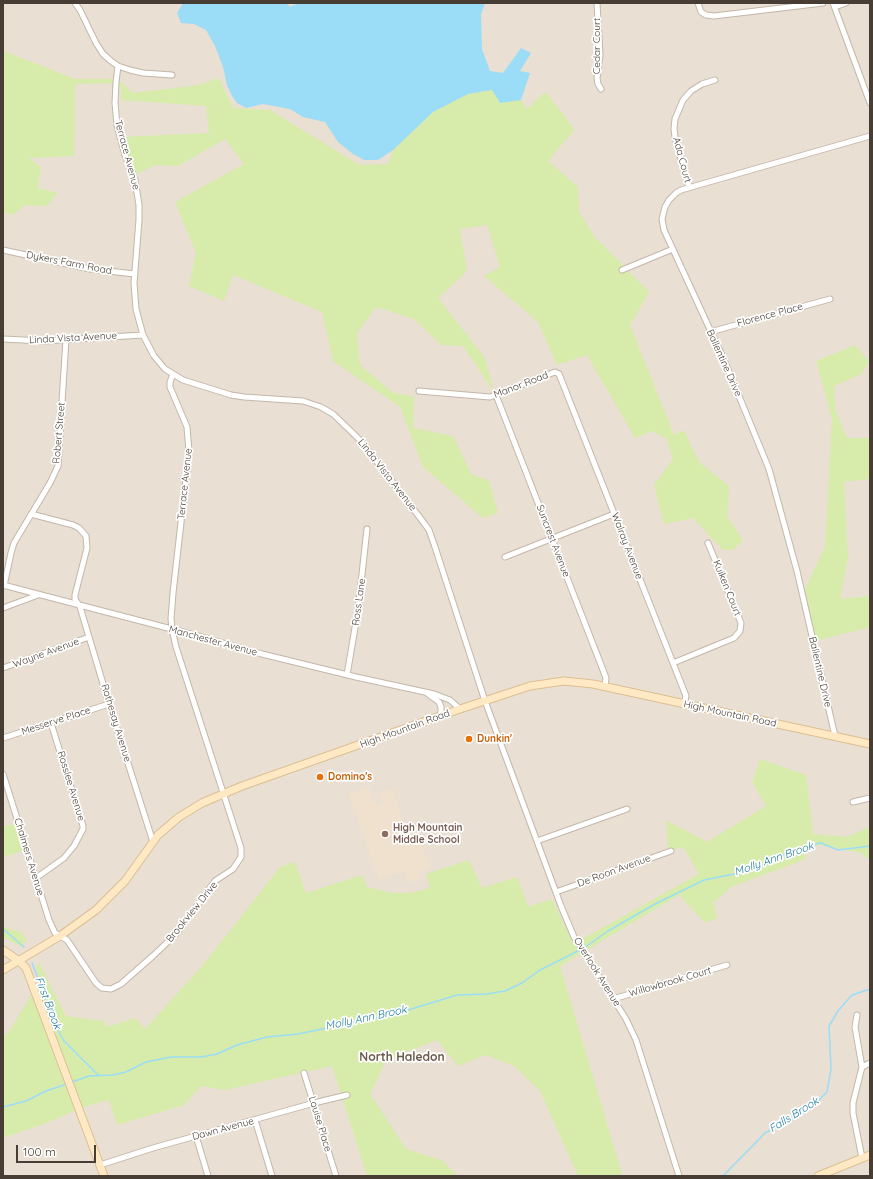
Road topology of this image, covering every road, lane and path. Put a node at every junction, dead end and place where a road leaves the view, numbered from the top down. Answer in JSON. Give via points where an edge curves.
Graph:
{"nodes":[{"id":1,"x":75,"y":3,"type":"edge"},
{"id":2,"x":597,"y":3,"type":"edge"},
{"id":3,"x":698,"y":3,"type":"edge"},
{"id":4,"x":823,"y":3,"type":"edge"},
{"id":5,"x":846,"y":3,"type":"edge"},
{"id":6,"x":834,"y":5,"type":"edge"},
{"id":7,"x":118,"y":66,"type":"junction"},
{"id":8,"x":172,"y":75,"type":"dead end"},
{"id":9,"x":715,"y":80,"type":"dead end"},
{"id":10,"x":601,"y":89,"type":"dead end"},
{"id":11,"x":870,"y":103,"type":"edge"},
{"id":12,"x":870,"y":136,"type":"edge"},
{"id":13,"x":689,"y":187,"type":"junction"},
{"id":14,"x":673,"y":249,"type":"junction"},
{"id":15,"x":3,"y":250,"type":"edge"},
{"id":16,"x":622,"y":270,"type":"dead end"},
{"id":17,"x":135,"y":274,"type":"junction"},
{"id":18,"x":830,"y":299,"type":"dead end"},
{"id":19,"x":710,"y":332,"type":"junction"},
{"id":20,"x":143,"y":335,"type":"junction"},
{"id":21,"x":3,"y":339,"type":"edge"},
{"id":22,"x":66,"y":340,"type":"junction"},
{"id":23,"x":173,"y":374,"type":"junction"},
{"id":24,"x":565,"y":389,"type":"joint"},
{"id":25,"x":419,"y":392,"type":"dead end"},
{"id":26,"x":496,"y":395,"type":"junction"},
{"id":27,"x":31,"y":514,"type":"junction"},
{"id":28,"x":614,"y":514,"type":"junction"},
{"id":29,"x":367,"y":529,"type":"dead end"},
{"id":30,"x":552,"y":538,"type":"junction"},
{"id":31,"x":708,"y":543,"type":"dead end"},
{"id":32,"x":505,"y":557,"type":"dead end"},
{"id":33,"x":3,"y":586,"type":"edge"},
{"id":34,"x":39,"y":594,"type":"junction"},
{"id":35,"x":78,"y":605,"type":"junction"},
{"id":36,"x":3,"y":608,"type":"edge"},
{"id":37,"x":172,"y":629,"type":"junction"},
{"id":38,"x":89,"y":637,"type":"junction"},
{"id":39,"x":673,"y":663,"type":"junction"},
{"id":40,"x":3,"y":668,"type":"edge"},
{"id":41,"x":347,"y":675,"type":"junction"},
{"id":42,"x":605,"y":687,"type":"junction"},
{"id":43,"x":423,"y":692,"type":"junction"},
{"id":44,"x":485,"y":701,"type":"junction"},
{"id":45,"x":109,"y":704,"type":"junction"},
{"id":46,"x":684,"y":704,"type":"junction"},
{"id":47,"x":460,"y":709,"type":"junction"},
{"id":48,"x":441,"y":716,"type":"junction"},
{"id":49,"x":51,"y":723,"type":"junction"},
{"id":50,"x":835,"y":736,"type":"junction"},
{"id":51,"x":3,"y":738,"type":"edge"},
{"id":52,"x":870,"y":744,"type":"edge"},
{"id":53,"x":3,"y":774,"type":"edge"},
{"id":54,"x":223,"y":794,"type":"junction"},
{"id":55,"x":870,"y":798,"type":"edge"},
{"id":56,"x":853,"y":802,"type":"dead end"},
{"id":57,"x":627,"y":809,"type":"dead end"},
{"id":58,"x":537,"y":841,"type":"junction"},
{"id":59,"x":153,"y":842,"type":"junction"},
{"id":60,"x":671,"y":851,"type":"dead end"},
{"id":61,"x":36,"y":878,"type":"junction"},
{"id":62,"x":556,"y":892,"type":"junction"},
{"id":63,"x":60,"y":936,"type":"junction"},
{"id":64,"x":3,"y":950,"type":"edge"},
{"id":65,"x":19,"y":961,"type":"junction"},
{"id":66,"x":727,"y":965,"type":"dead end"},
{"id":67,"x":3,"y":970,"type":"edge"},
{"id":68,"x":613,"y":999,"type":"junction"},
{"id":69,"x":857,"y":1015,"type":"dead end"},
{"id":70,"x":870,"y":1063,"type":"edge"},
{"id":71,"x":862,"y":1066,"type":"junction"},
{"id":72,"x":304,"y":1073,"type":"dead end"},
{"id":73,"x":347,"y":1095,"type":"dead end"},
{"id":74,"x":314,"y":1103,"type":"junction"},
{"id":75,"x":255,"y":1120,"type":"junction"},
{"id":76,"x":196,"y":1136,"type":"junction"},
{"id":77,"x":870,"y":1155,"type":"edge"},
{"id":78,"x":862,"y":1158,"type":"junction"},
{"id":79,"x":100,"y":1165,"type":"junction"},
{"id":80,"x":104,"y":1176,"type":"edge"},
{"id":81,"x":208,"y":1176,"type":"edge"},
{"id":82,"x":272,"y":1176,"type":"edge"},
{"id":83,"x":336,"y":1176,"type":"edge"},
{"id":84,"x":680,"y":1176,"type":"edge"},
{"id":85,"x":818,"y":1176,"type":"edge"}],
"edges":[{"from":1,"to":7,"type":"street","via":[[103,54]]},
{"from":2,"to":10,"type":"street","name":"Cedar Court","via":[[600,55],[597,78]]},
{"from":3,"to":4,"type":"street","via":[[701,12],[714,16]]},
{"from":5,"to":6,"type":"street"},
{"from":6,"to":11,"type":"street"},
{"from":7,"to":8,"type":"street"},
{"from":7,"to":17,"type":"street","name":"Terrace Avenue","via":[[115,103],[118,125],[125,155],[135,180],[139,205]]},
{"from":9,"to":13,"type":"street","name":"Ada Court","via":[[691,91],[683,100],[675,119],[675,138]]},
{"from":12,"to":13,"type":"street","name":"Ballentine Drive"},
{"from":13,"to":14,"type":"street","name":"Ballentine Drive","via":[[669,200],[663,213],[664,230]]},
{"from":14,"to":16,"type":"street"},
{"from":14,"to":19,"type":"street","name":"Ballentine Drive"},
{"from":15,"to":17,"type":"street","name":"Dykers Farm Road","via":[[90,269]]},
{"from":17,"to":20,"type":"street","name":"Terrace Avenue","via":[[136,309]]},
{"from":18,"to":19,"type":"street","name":"Florence Place"},
{"from":19,"to":50,"type":"street","name":"Ballentine Drive","via":[[769,469],[797,571]]},
{"from":20,"to":22,"type":"street","name":"Linda Vista Avenue"},
{"from":20,"to":23,"type":"street","name":"Terrace Avenue","via":[[154,356]]},
{"from":21,"to":22,"type":"street","name":"Linda Vista Avenue"},
{"from":22,"to":27,"type":"street","name":"Robert Street","via":[[58,466]]},
{"from":23,"to":37,"type":"street","name":"Terrace Avenue","via":[[170,387],[187,427],[190,452],[173,594]]},
{"from":23,"to":44,"type":"street","name":"Linda Vista Avenue","via":[[183,380],[232,395],[307,402],[333,414],[361,441],[429,530]]},
{"from":24,"to":26,"type":"street","name":"Manor Road","via":[[559,374],[555,372]]},
{"from":24,"to":28,"type":"street","name":"Walray Avenue"},
{"from":25,"to":26,"type":"street","name":"Manor Road","via":[[490,397]]},
{"from":26,"to":30,"type":"street","name":"Suncrest Avenue"},
{"from":27,"to":33,"type":"street","name":"Robert Street","via":[[12,548]]},
{"from":27,"to":35,"type":"street","name":"Rothesay Avenue","via":[[73,525],[86,536],[87,548],[75,595]]},
{"from":28,"to":30,"type":"street"},
{"from":28,"to":39,"type":"street","name":"Walray Avenue"},
{"from":29,"to":41,"type":"street","name":"Ross Lane","via":[[358,610]]},
{"from":30,"to":32,"type":"street"},
{"from":30,"to":42,"type":"street","name":"Suncrest Avenue","via":[[606,678]]},
{"from":31,"to":39,"type":"street","name":"Kuiken Court","via":[[740,623],[740,631],[734,638]]},
{"from":33,"to":34,"type":"street","name":"Manchester Avenue"},
{"from":34,"to":35,"type":"street","name":"Manchester Avenue"},
{"from":34,"to":36,"type":"street"},
{"from":35,"to":37,"type":"street","name":"Manchester Avenue"},
{"from":35,"to":38,"type":"street","name":"Rothesay Avenue"},
{"from":37,"to":41,"type":"street","name":"Manchester Avenue"},
{"from":37,"to":54,"type":"street","name":"Terrace Avenue"},
{"from":38,"to":40,"type":"street","name":"Wayne Avenue"},
{"from":38,"to":45,"type":"street","name":"Rothesay Avenue"},
{"from":39,"to":46,"type":"street","name":"Walray Avenue","via":[[686,696]]},
{"from":41,"to":43,"type":"street","name":"Manchester Avenue"},
{"from":42,"to":44,"type":"street","name":"High Mountain Road","via":[[574,682],[541,684]]},
{"from":42,"to":46,"type":"street","name":"High Mountain Road"},
{"from":43,"to":47,"type":"street","name":"Manchester Avenue","via":[[443,696]]},
{"from":43,"to":48,"type":"street","name":"Manchester Avenue","via":[[439,702]]},
{"from":44,"to":47,"type":"street","name":"High Mountain Road"},
{"from":44,"to":58,"type":"street","name":"Overlook Avenue"},
{"from":45,"to":49,"type":"street","name":"Messerve Place"},
{"from":45,"to":59,"type":"street","name":"Rothesay Avenue"},
{"from":46,"to":50,"type":"street","name":"High Mountain Road"},
{"from":47,"to":48,"type":"street","name":"High Mountain Road"},
{"from":48,"to":54,"type":"street","name":"High Mountain Road"},
{"from":49,"to":51,"type":"street","name":"Messerve Place"},
{"from":49,"to":61,"type":"street","name":"Rosslee Avenue","via":[[83,829],[64,858]]},
{"from":50,"to":52,"type":"street","name":"High Mountain Road"},
{"from":53,"to":61,"type":"street","name":"Chalmers Avenue"},
{"from":54,"to":59,"type":"street","name":"High Mountain Road","via":[[179,817]]},
{"from":54,"to":63,"type":"street","name":"Brookview Drive","via":[[241,848],[241,857],[233,869],[215,881],[177,933],[144,965],[115,987],[102,988],[67,940]]},
{"from":55,"to":56,"type":"street"},
{"from":57,"to":58,"type":"street"},
{"from":58,"to":62,"type":"street","name":"Overlook Avenue"},
{"from":59,"to":63,"type":"street","name":"High Mountain Road","via":[[115,892],[86,918]]},
{"from":60,"to":62,"type":"street","name":"De Roon Avenue"},
{"from":61,"to":63,"type":"street","name":"Chalmers Avenue","via":[[49,920],[55,933]]},
{"from":62,"to":68,"type":"street","name":"Overlook Avenue","via":[[574,937]]},
{"from":63,"to":65,"type":"street","name":"High Mountain Road"},
{"from":64,"to":65,"type":"street"},
{"from":65,"to":67,"type":"street","name":"High Mountain Road"},
{"from":65,"to":79,"type":"street","via":[[26,968]]},
{"from":66,"to":68,"type":"street","name":"Willowbrook Court"},
{"from":68,"to":84,"type":"street","name":"Overlook Avenue","via":[[636,1040]]},
{"from":69,"to":71,"type":"street","via":[[855,1027]]},
{"from":70,"to":71,"type":"street"},
{"from":71,"to":78,"type":"street","via":[[852,1113]]},
{"from":72,"to":74,"type":"street","name":"Louise Place"},
{"from":73,"to":74,"type":"street","name":"Dawn Avenue"},
{"from":74,"to":75,"type":"street","name":"Dawn Avenue"},
{"from":74,"to":83,"type":"street","name":"Louise Place"},
{"from":75,"to":76,"type":"street","name":"Dawn Avenue"},
{"from":75,"to":82,"type":"street"},
{"from":76,"to":79,"type":"street","name":"Dawn Avenue"},
{"from":76,"to":81,"type":"street"},
{"from":77,"to":78,"type":"street"},
{"from":78,"to":85,"type":"street"},
{"from":79,"to":80,"type":"street"}]}
